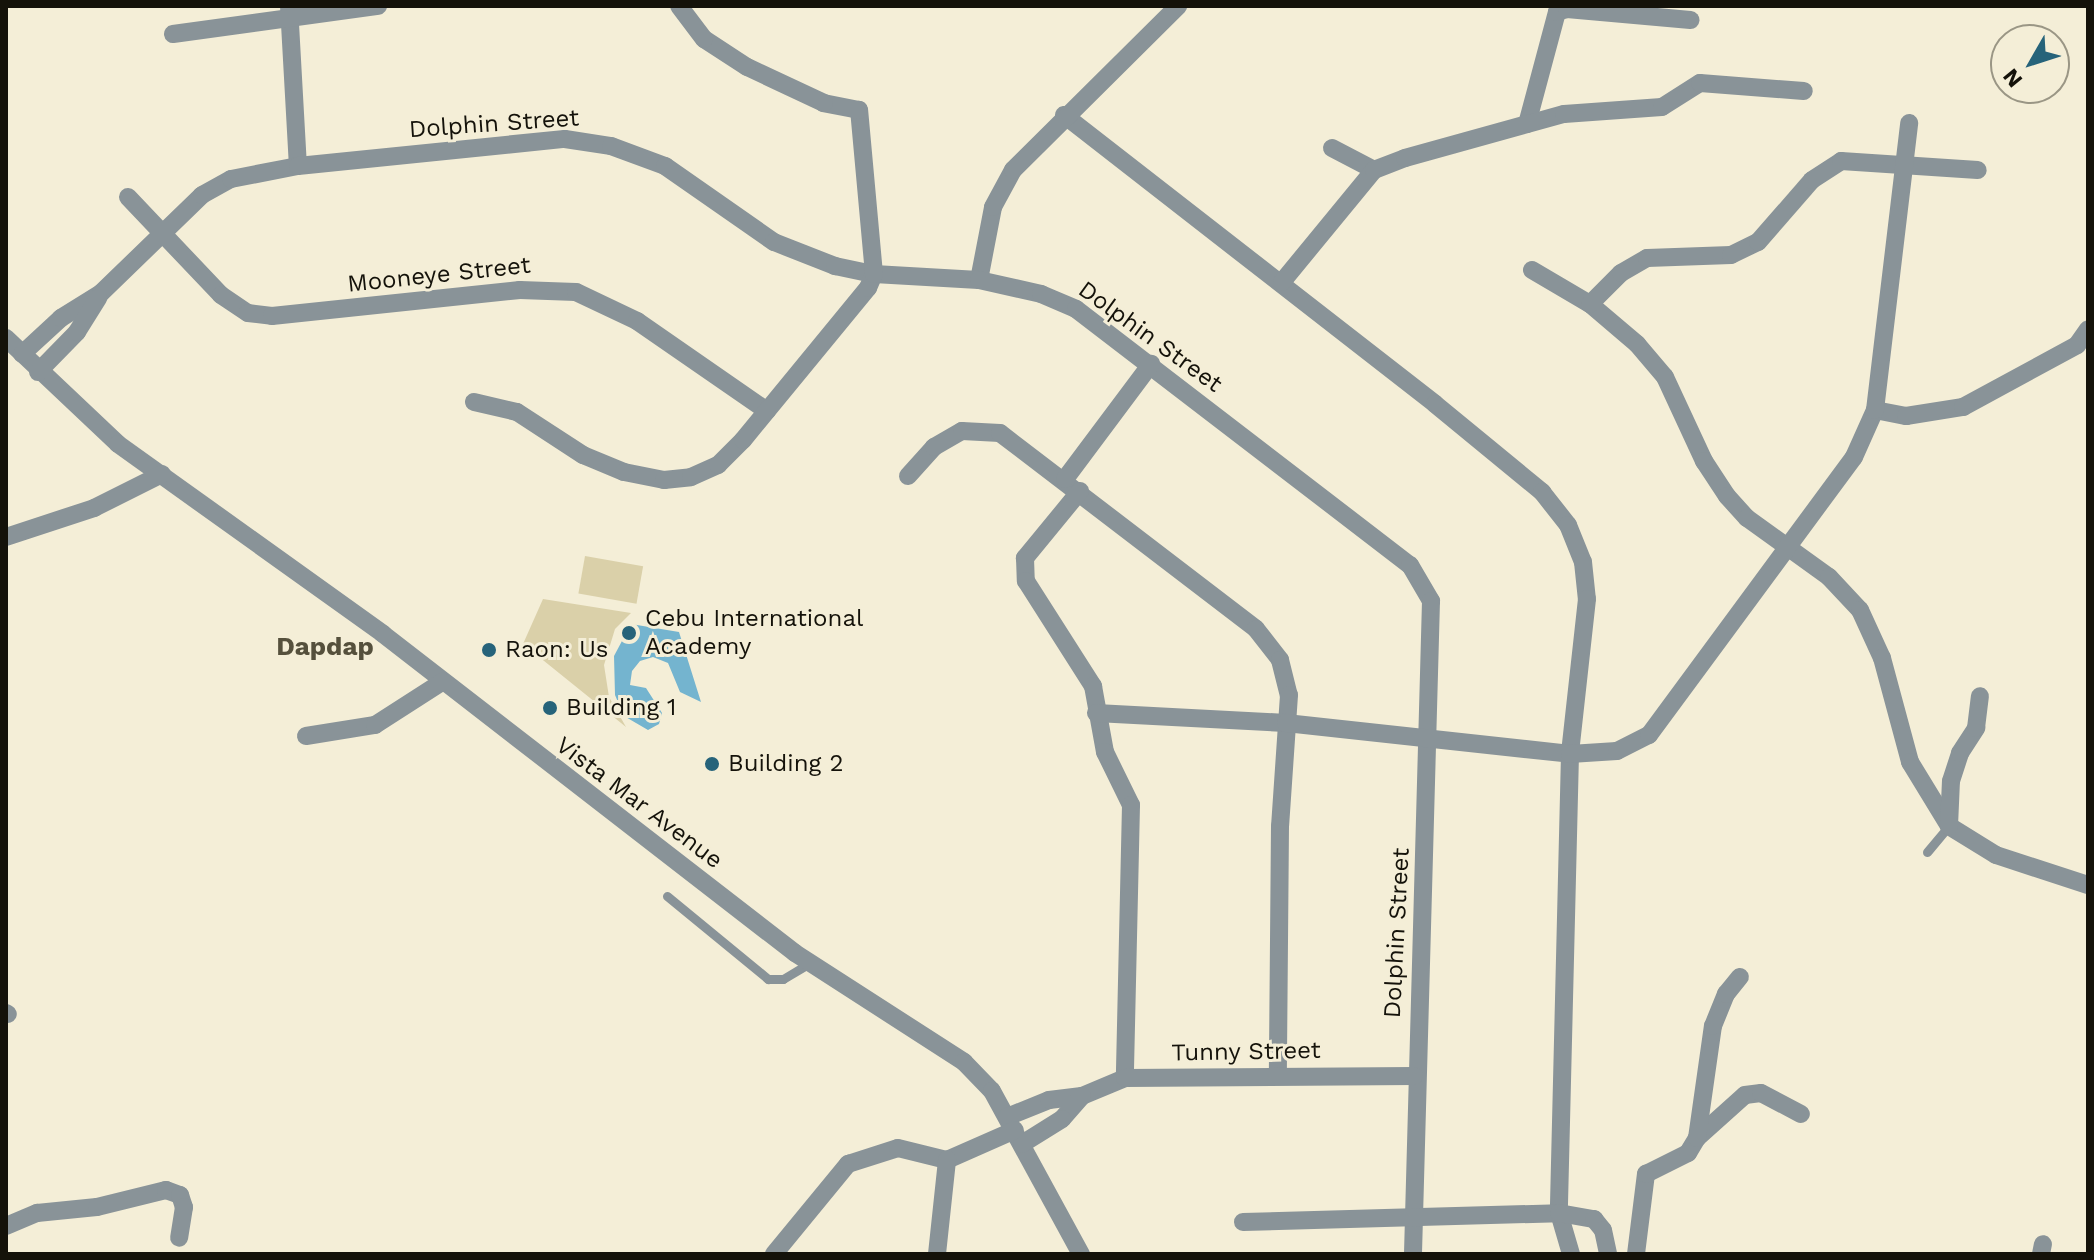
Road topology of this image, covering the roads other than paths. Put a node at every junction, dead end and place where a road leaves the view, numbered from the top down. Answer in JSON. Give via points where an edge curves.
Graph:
{"nodes":[{"id":1,"x":378,"y":6,"type":"edge"},
{"id":2,"x":679,"y":6,"type":"edge"},
{"id":3,"x":1178,"y":6,"type":"edge"},
{"id":4,"x":1566,"y":7,"type":"edge"},
{"id":5,"x":289,"y":13,"type":"edge"},
{"id":6,"x":1691,"y":20,"type":"dead end"},
{"id":7,"x":173,"y":34,"type":"dead end"},
{"id":8,"x":1804,"y":91,"type":"dead end"},
{"id":9,"x":1064,"y":115,"type":"junction"},
{"id":10,"x":1909,"y":123,"type":"dead end"},
{"id":11,"x":1527,"y":124,"type":"junction"},
{"id":12,"x":1332,"y":148,"type":"dead end"},
{"id":13,"x":298,"y":166,"type":"junction"},
{"id":14,"x":1905,"y":166,"type":"junction"},
{"id":15,"x":1374,"y":170,"type":"junction"},
{"id":16,"x":1978,"y":170,"type":"dead end"},
{"id":17,"x":128,"y":197,"type":"dead end"},
{"id":18,"x":161,"y":232,"type":"junction"},
{"id":19,"x":1532,"y":270,"type":"dead end"},
{"id":20,"x":874,"y":274,"type":"junction"},
{"id":21,"x":979,"y":280,"type":"junction"},
{"id":22,"x":1282,"y":282,"type":"junction"},
{"id":23,"x":101,"y":293,"type":"junction"},
{"id":24,"x":1590,"y":304,"type":"junction"},
{"id":25,"x":2088,"y":329,"type":"edge"},
{"id":26,"x":6,"y":338,"type":"edge"},
{"id":27,"x":22,"y":354,"type":"junction"},
{"id":28,"x":1151,"y":364,"type":"junction"},
{"id":29,"x":38,"y":372,"type":"junction"},
{"id":30,"x":474,"y":402,"type":"dead end"},
{"id":31,"x":1875,"y":410,"type":"junction"},
{"id":32,"x":767,"y":411,"type":"junction"},
{"id":33,"x":162,"y":474,"type":"junction"},
{"id":34,"x":908,"y":476,"type":"dead end"},
{"id":35,"x":1065,"y":479,"type":"junction"},
{"id":36,"x":1080,"y":491,"type":"junction"},
{"id":37,"x":6,"y":537,"type":"edge"},
{"id":38,"x":1790,"y":547,"type":"junction"},
{"id":39,"x":442,"y":682,"type":"junction"},
{"id":40,"x":1980,"y":696,"type":"dead end"},
{"id":41,"x":1096,"y":713,"type":"junction"},
{"id":42,"x":1286,"y":723,"type":"junction"},
{"id":43,"x":306,"y":736,"type":"dead end"},
{"id":44,"x":1430,"y":740,"type":"junction"},
{"id":45,"x":1570,"y":754,"type":"junction"},
{"id":46,"x":1949,"y":826,"type":"junction"},
{"id":47,"x":1927,"y":852,"type":"dead end"},
{"id":48,"x":2088,"y":885,"type":"edge"},
{"id":49,"x":667,"y":896,"type":"dead end"},
{"id":50,"x":810,"y":963,"type":"junction"},
{"id":51,"x":1740,"y":977,"type":"dead end"},
{"id":52,"x":1278,"y":1074,"type":"junction"},
{"id":53,"x":1414,"y":1076,"type":"junction"},
{"id":54,"x":1125,"y":1078,"type":"junction"},
{"id":55,"x":1082,"y":1096,"type":"junction"},
{"id":56,"x":1801,"y":1114,"type":"dead end"},
{"id":57,"x":1015,"y":1130,"type":"junction"},
{"id":58,"x":1697,"y":1138,"type":"junction"},
{"id":59,"x":947,"y":1160,"type":"junction"},
{"id":60,"x":1559,"y":1213,"type":"junction"},
{"id":61,"x":1414,"y":1221,"type":"junction"},
{"id":62,"x":1243,"y":1222,"type":"dead end"},
{"id":63,"x":6,"y":1226,"type":"edge"},
{"id":64,"x":179,"y":1238,"type":"dead end"},
{"id":65,"x":774,"y":1254,"type":"edge"},
{"id":66,"x":937,"y":1254,"type":"edge"},
{"id":67,"x":1081,"y":1254,"type":"edge"},
{"id":68,"x":1413,"y":1254,"type":"edge"},
{"id":69,"x":1571,"y":1254,"type":"edge"},
{"id":70,"x":1608,"y":1254,"type":"edge"},
{"id":71,"x":1636,"y":1254,"type":"edge"}],
"edges":[{"from":1,"to":5,"type":"street"},
{"from":2,"to":20,"type":"street","via":[[704,39],[747,67],[824,103],[859,110]]},
{"from":3,"to":9,"type":"street"},
{"from":4,"to":6,"type":"street"},
{"from":4,"to":11,"type":"street","via":[[1557,12]]},
{"from":5,"to":7,"type":"street"},
{"from":5,"to":13,"type":"street"},
{"from":8,"to":11,"type":"street","via":[[1700,83],[1662,107],[1564,114]]},
{"from":9,"to":21,"type":"street","via":[[1002,187]]},
{"from":9,"to":22,"type":"street"},
{"from":10,"to":14,"type":"street"},
{"from":11,"to":15,"type":"street"},
{"from":12,"to":15,"type":"street"},
{"from":13,"to":18,"type":"street","name":"Dolphin Street","via":[[217,185]]},
{"from":13,"to":20,"type":"street","name":"Dolphin Street","via":[[588,140],[665,166],[774,242]]},
{"from":14,"to":16,"type":"street"},
{"from":14,"to":24,"type":"street","via":[[1841,161],[1812,180],[1758,242],[1731,255],[1647,258],[1621,273]]},
{"from":14,"to":31,"type":"street"},
{"from":15,"to":22,"type":"street"},
{"from":17,"to":18,"type":"street","name":"Mooneye Street"},
{"from":18,"to":23,"type":"street","name":"Dolphin Street"},
{"from":18,"to":32,"type":"street","name":"Mooneye Street","via":[[221,295],[258,316],[520,290],[576,292],[637,321]]},
{"from":19,"to":24,"type":"street"},
{"from":20,"to":21,"type":"street","name":"Dolphin Street"},
{"from":20,"to":32,"type":"street","via":[[861,298]]},
{"from":21,"to":28,"type":"street","name":"Dolphin Street","via":[[1060,300]]},
{"from":22,"to":45,"type":"street","via":[[1542,492],[1568,525],[1583,562],[1587,599]]},
{"from":23,"to":27,"type":"street","name":"Dolphin Street","via":[[61,318]]},
{"from":23,"to":29,"type":"street","via":[[77,332]]},
{"from":24,"to":38,"type":"street","via":[[1637,344],[1665,377],[1704,461],[1727,496],[1747,518]]},
{"from":25,"to":31,"type":"street","via":[[2077,345],[1963,407],[1906,416]]},
{"from":26,"to":27,"type":"street","name":"Vista Mar Avenue"},
{"from":27,"to":29,"type":"street","name":"Vista Mar Avenue"},
{"from":28,"to":35,"type":"street"},
{"from":28,"to":44,"type":"street","name":"Dolphin Street","via":[[1410,565],[1431,601]]},
{"from":29,"to":33,"type":"street","name":"Vista Mar Avenue","via":[[98,428]]},
{"from":30,"to":32,"type":"street","via":[[517,412],[606,465],[664,480],[691,477],[718,465]]},
{"from":31,"to":38,"type":"street","via":[[1854,457]]},
{"from":33,"to":37,"type":"street","via":[[94,508]]},
{"from":33,"to":39,"type":"street","name":"Vista Mar Avenue"},
{"from":34,"to":35,"type":"street","via":[[934,447],[962,431],[1000,433]]},
{"from":35,"to":36,"type":"street"},
{"from":36,"to":41,"type":"street","via":[[1025,558],[1026,581],[1093,686]]},
{"from":36,"to":42,"type":"street","via":[[1256,629],[1280,660],[1289,695]]},
{"from":38,"to":45,"type":"street","via":[[1649,735],[1617,751]]},
{"from":38,"to":46,"type":"street","via":[[1860,610],[1882,658],[1910,762]]},
{"from":39,"to":43,"type":"street","via":[[375,725]]},
{"from":39,"to":50,"type":"street","name":"Vista Mar Avenue"},
{"from":40,"to":46,"type":"street","via":[[1976,728],[1951,781]]},
{"from":41,"to":42,"type":"street"},
{"from":41,"to":54,"type":"street","via":[[1105,752],[1131,805]]},
{"from":42,"to":44,"type":"street"},
{"from":42,"to":52,"type":"street"},
{"from":44,"to":45,"type":"street"},
{"from":44,"to":53,"type":"street","name":"Dolphin Street"},
{"from":45,"to":60,"type":"street"},
{"from":46,"to":47,"type":"lane"},
{"from":46,"to":48,"type":"street","via":[[1996,855]]},
{"from":49,"to":50,"type":"lane","via":[[768,979],[783,979]]},
{"from":50,"to":57,"type":"street","name":"Vista Mar Avenue","via":[[910,1022],[964,1062],[985,1081]]},
{"from":51,"to":58,"type":"street","via":[[1726,994],[1713,1026]]},
{"from":52,"to":53,"type":"street","name":"Tunny Street"},
{"from":52,"to":54,"type":"street","name":"Tunny Street"},
{"from":53,"to":61,"type":"street","name":"Dolphin Street"},
{"from":54,"to":55,"type":"street","name":"Tunny Street"},
{"from":55,"to":57,"type":"street","name":"Tunny Street","via":[[1049,1100]]},
{"from":55,"to":57,"type":"street","name":"Tunny Street","via":[[1062,1119]]},
{"from":56,"to":58,"type":"street","via":[[1761,1093],[1745,1095]]},
{"from":57,"to":59,"type":"street"},
{"from":57,"to":67,"type":"street","name":"Vista Mar Avenue"},
{"from":58,"to":71,"type":"street","via":[[1688,1153],[1646,1174]]},
{"from":59,"to":65,"type":"street","via":[[898,1148],[848,1164]]},
{"from":59,"to":66,"type":"street"},
{"from":60,"to":61,"type":"street"},
{"from":60,"to":69,"type":"street"},
{"from":60,"to":70,"type":"street","via":[[1594,1219],[1603,1230]]},
{"from":61,"to":62,"type":"street"},
{"from":61,"to":68,"type":"street","name":"Dolphin Street"},
{"from":63,"to":64,"type":"street","via":[[37,1213],[97,1207],[166,1190],[180,1195],[184,1207]]}]}
